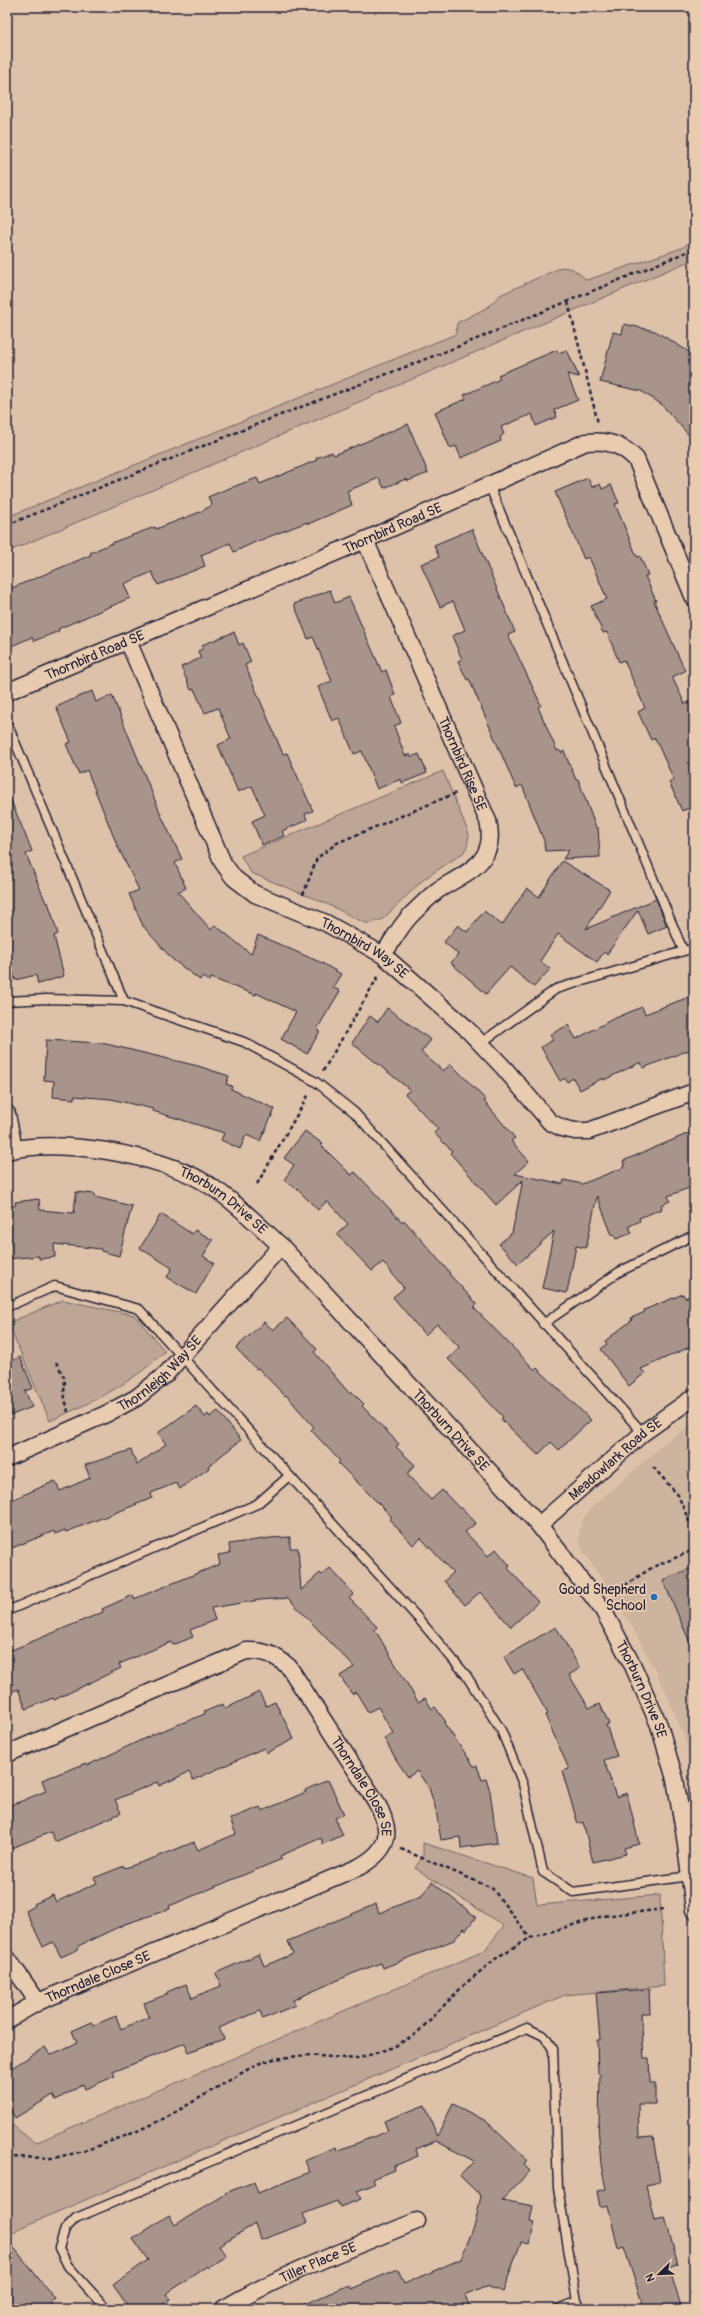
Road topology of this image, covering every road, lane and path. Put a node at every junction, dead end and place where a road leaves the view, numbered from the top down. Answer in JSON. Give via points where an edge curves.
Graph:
{"nodes":[{"id":1,"x":694,"y":249,"type":"edge"},
{"id":2,"x":568,"y":302,"type":"junction"},
{"id":3,"x":601,"y":440,"type":"junction"},
{"id":4,"x":489,"y":485,"type":"junction"},
{"id":5,"x":7,"y":525,"type":"edge"},
{"id":6,"x":364,"y":540,"type":"junction"},
{"id":7,"x":694,"y":598,"type":"edge"},
{"id":8,"x":128,"y":641,"type":"junction"},
{"id":9,"x":7,"y":692,"type":"edge"},
{"id":10,"x":7,"y":723,"type":"edge"},
{"id":11,"x":473,"y":786,"type":"junction"},
{"id":12,"x":296,"y":910,"type":"junction"},
{"id":13,"x":694,"y":948,"type":"edge"},
{"id":14,"x":683,"y":950,"type":"junction"},
{"id":15,"x":383,"y":955,"type":"junction"},
{"id":16,"x":7,"y":1001,"type":"edge"},
{"id":17,"x":124,"y":1001,"type":"junction"},
{"id":18,"x":480,"y":1042,"type":"junction"},
{"id":19,"x":694,"y":1092,"type":"edge"},
{"id":20,"x":7,"y":1114,"type":"edge"},
{"id":21,"x":10,"y":1150,"type":"edge"},
{"id":22,"x":694,"y":1235,"type":"edge"},
{"id":23,"x":280,"y":1246,"type":"junction"},
{"id":24,"x":7,"y":1307,"type":"edge"},
{"id":25,"x":543,"y":1324,"type":"junction"},
{"id":26,"x":181,"y":1357,"type":"junction"},
{"id":27,"x":56,"y":1362,"type":"dead end"},
{"id":28,"x":694,"y":1397,"type":"edge"},
{"id":29,"x":76,"y":1428,"type":"junction"},
{"id":30,"x":643,"y":1433,"type":"junction"},
{"id":31,"x":7,"y":1458,"type":"edge"},
{"id":32,"x":652,"y":1467,"type":"dead end"},
{"id":33,"x":289,"y":1476,"type":"junction"},
{"id":34,"x":539,"y":1525,"type":"junction"},
{"id":35,"x":694,"y":1533,"type":"edge"},
{"id":36,"x":694,"y":1550,"type":"edge"},
{"id":37,"x":619,"y":1589,"type":"dead end"},
{"id":38,"x":7,"y":1611,"type":"edge"},
{"id":39,"x":7,"y":1754,"type":"edge"},
{"id":40,"x":385,"y":1843,"type":"junction"},
{"id":41,"x":690,"y":1876,"type":"junction"},
{"id":42,"x":665,"y":1909,"type":"dead end"},
{"id":43,"x":694,"y":1910,"type":"edge"},
{"id":44,"x":530,"y":1938,"type":"junction"},
{"id":45,"x":7,"y":1958,"type":"edge"},
{"id":46,"x":38,"y":2002,"type":"junction"},
{"id":47,"x":7,"y":2020,"type":"edge"},
{"id":48,"x":7,"y":2157,"type":"edge"},
{"id":49,"x":417,"y":2221,"type":"dead end"},
{"id":50,"x":577,"y":2301,"type":"junction"},
{"id":51,"x":107,"y":2309,"type":"edge"},
{"id":52,"x":223,"y":2309,"type":"edge"},
{"id":53,"x":558,"y":2309,"type":"edge"},
{"id":54,"x":581,"y":2309,"type":"edge"}],
"edges":[{"from":1,"to":2,"type":"path"},
{"from":2,"to":3,"type":"path","via":[[597,410]]},
{"from":2,"to":5,"type":"path"},
{"from":3,"to":4,"type":"street","name":"Thornbird Road SE","via":[[586,442]]},
{"from":3,"to":7,"type":"street","via":[[627,449],[636,459]]},
{"from":4,"to":6,"type":"street","name":"Thornbird Road SE"},
{"from":4,"to":14,"type":"lane"},
{"from":6,"to":8,"type":"street","name":"Thornbird Road SE"},
{"from":6,"to":11,"type":"street","name":"Thornbird Rise SE"},
{"from":8,"to":9,"type":"street","name":"Thornbird Road SE"},
{"from":8,"to":12,"type":"street","name":"Thornbird Way SE","via":[[224,864],[234,878],[255,894]]},
{"from":10,"to":17,"type":"lane"},
{"from":11,"to":12,"type":"path","via":[[337,843],[317,858]]},
{"from":11,"to":15,"type":"street","name":"Thornbird Rise SE","via":[[491,832],[484,858],[472,870],[437,891],[410,916]]},
{"from":12,"to":15,"type":"street","name":"Thornbird Way SE","via":[[326,923]]},
{"from":13,"to":14,"type":"lane"},
{"from":14,"to":18,"type":"lane","via":[[556,989]]},
{"from":15,"to":18,"type":"street","name":"Thornbird Way SE"},
{"from":16,"to":17,"type":"lane"},
{"from":17,"to":25,"type":"lane","via":[[244,1042],[316,1082],[354,1112]]},
{"from":18,"to":19,"type":"street","name":"Thornbird Way SE","via":[[550,1122],[575,1132],[600,1127]]},
{"from":20,"to":21,"type":"street"},
{"from":21,"to":23,"type":"street","name":"Thorburn Drive SE","via":[[56,1146],[79,1148],[136,1157],[169,1167],[204,1182],[242,1210]]},
{"from":22,"to":25,"type":"lane","via":[[619,1272]]},
{"from":23,"to":26,"type":"street","name":"Thornleigh Way SE"},
{"from":23,"to":34,"type":"street","name":"Thorburn Drive SE"},
{"from":24,"to":26,"type":"lane","via":[[55,1286],[139,1309]]},
{"from":25,"to":30,"type":"lane"},
{"from":26,"to":29,"type":"street","name":"Thornleigh Way SE","via":[[165,1375],[136,1398]]},
{"from":26,"to":33,"type":"lane"},
{"from":27,"to":29,"type":"path","via":[[65,1379],[66,1408]]},
{"from":28,"to":30,"type":"street","name":"Meadowlark Road SE"},
{"from":29,"to":31,"type":"street","name":"Thornleigh Way SE"},
{"from":30,"to":34,"type":"street","name":"Meadowlark Road SE"},
{"from":32,"to":35,"type":"path","via":[[678,1495]]},
{"from":33,"to":38,"type":"lane","via":[[257,1504]]},
{"from":33,"to":41,"type":"lane","via":[[418,1617],[466,1675],[501,1730],[524,1784],[543,1872],[573,1892]]},
{"from":34,"to":41,"type":"street","name":"Thorburn Drive SE","via":[[603,1610],[633,1666],[659,1725],[675,1779]]},
{"from":36,"to":37,"type":"path","via":[[653,1567]]},
{"from":39,"to":40,"type":"street","name":"Thorndale Close SE","via":[[246,1651],[260,1650],[289,1667],[385,1817]]},
{"from":40,"to":44,"type":"path","via":[[492,1888]]},
{"from":40,"to":46,"type":"street","name":"Thorndale Close SE","via":[[374,1859],[360,1868]]},
{"from":41,"to":43,"type":"street","name":"Thorburn Drive SE"},
{"from":42,"to":44,"type":"path","via":[[603,1916]]},
{"from":44,"to":48,"type":"path","via":[[500,1956],[465,1984],[417,2033],[394,2047],[357,2059],[306,2056],[274,2059],[257,2064],[169,2116],[133,2133],[84,2151],[54,2158]]},
{"from":45,"to":46,"type":"street","name":"Thorndale Close SE"},
{"from":46,"to":47,"type":"street","name":"Thorndale Close SE"},
{"from":49,"to":52,"type":"street","name":"Tiller Place SE","via":[[303,2268],[249,2293]]},
{"from":50,"to":51,"type":"lane","via":[[558,2188],[553,2049],[544,2036],[528,2028],[76,2218],[65,2229],[59,2248],[68,2266]]},
{"from":50,"to":53,"type":"lane"},
{"from":50,"to":54,"type":"lane"}]}
